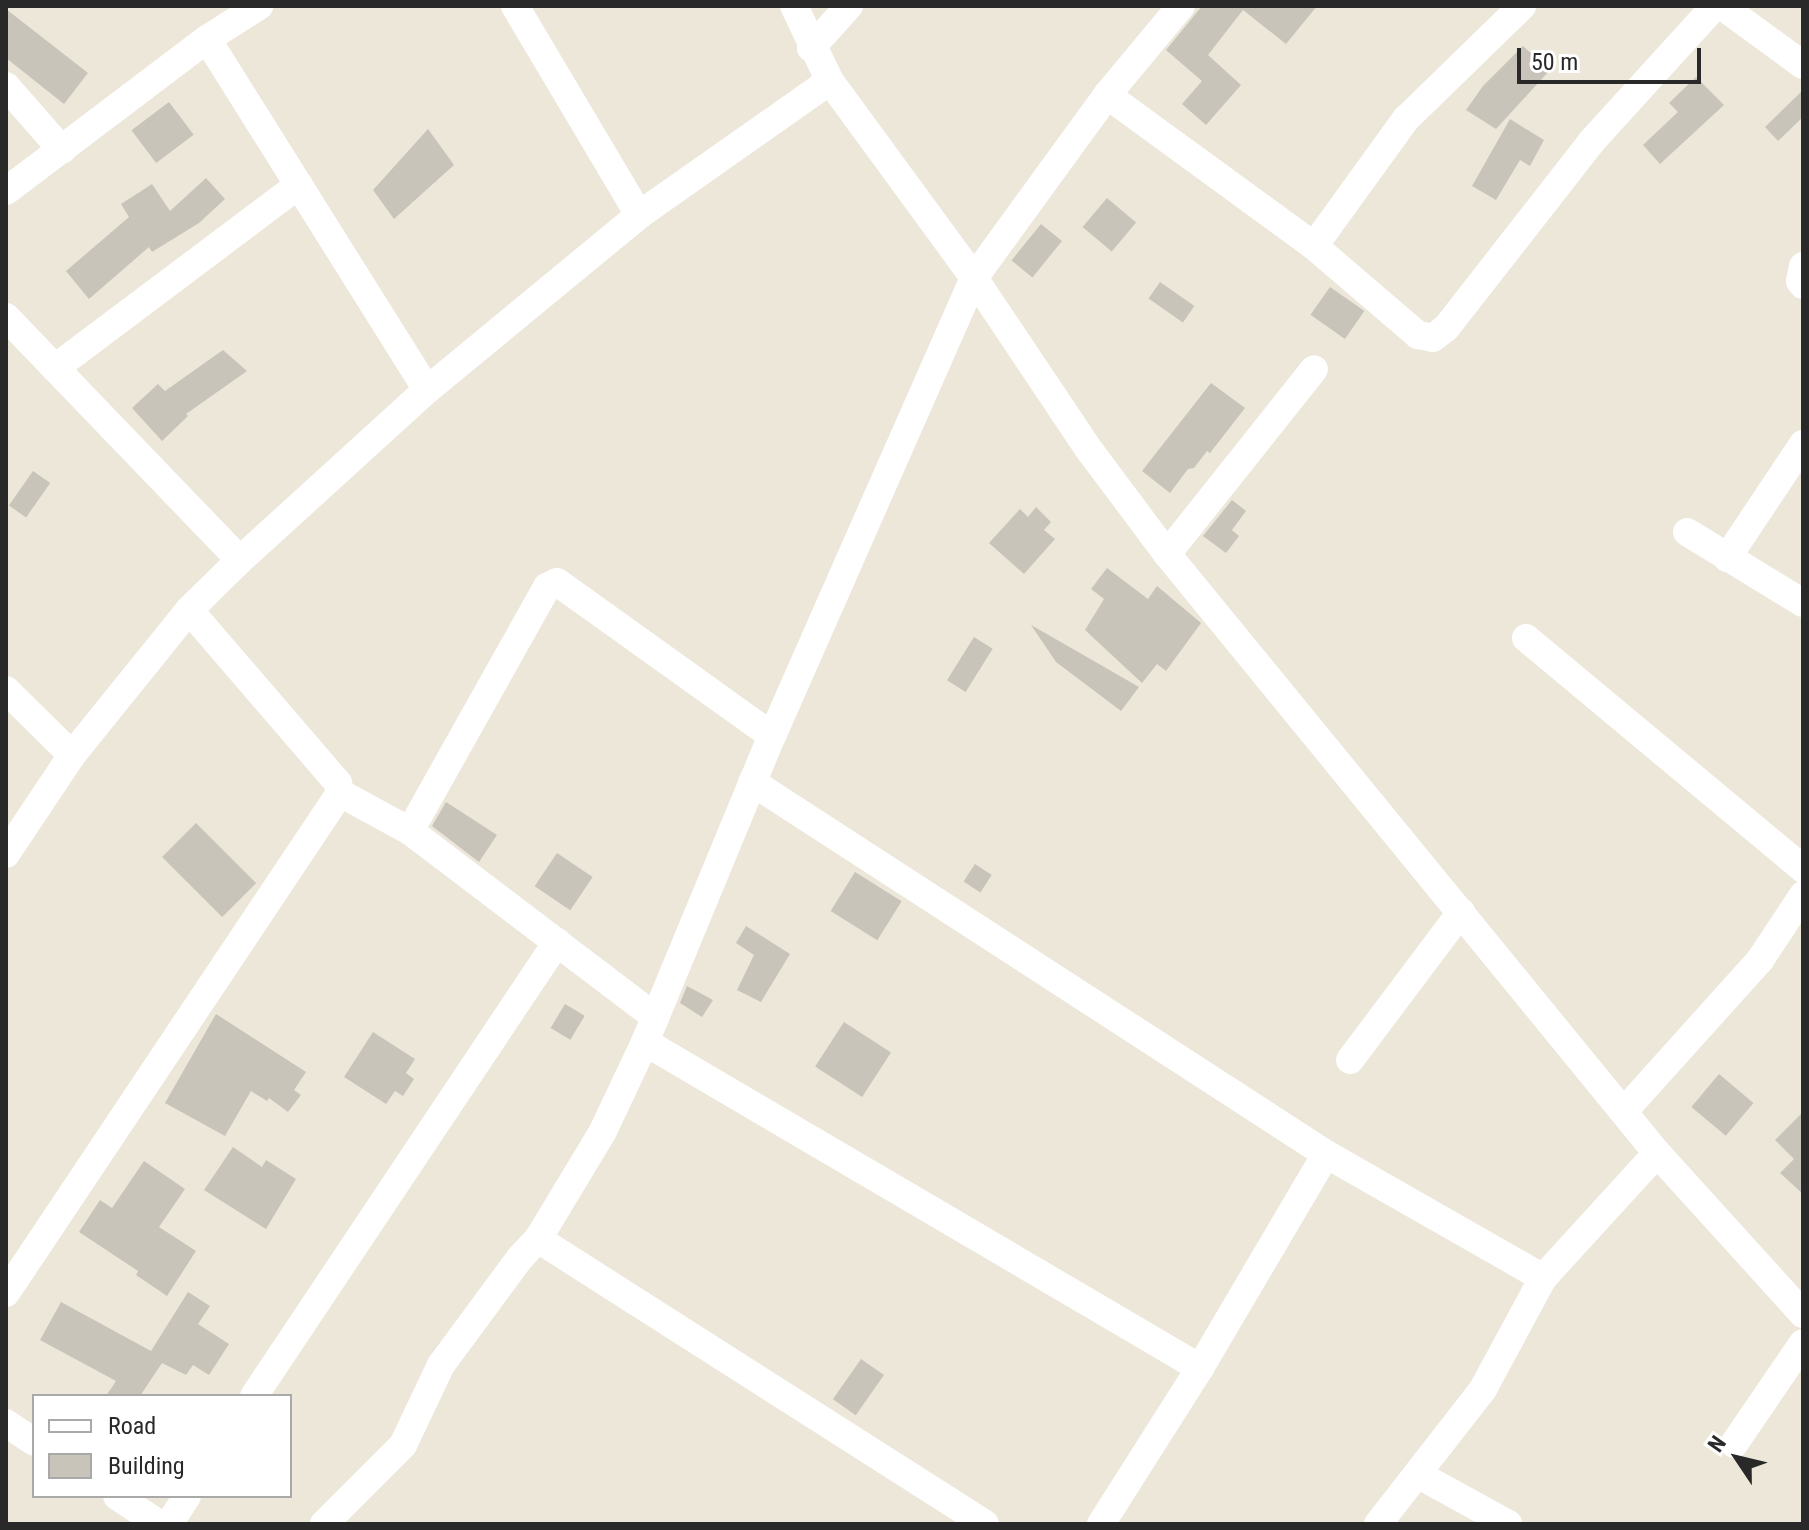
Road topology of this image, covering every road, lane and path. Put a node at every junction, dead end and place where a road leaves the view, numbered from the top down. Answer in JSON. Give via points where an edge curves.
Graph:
{"nodes":[{"id":1,"x":259,"y":6,"type":"edge"},
{"id":2,"x":515,"y":6,"type":"edge"},
{"id":3,"x":794,"y":6,"type":"edge"},
{"id":4,"x":849,"y":6,"type":"edge"},
{"id":5,"x":1181,"y":6,"type":"edge"},
{"id":6,"x":1522,"y":6,"type":"edge"},
{"id":7,"x":1715,"y":6,"type":"edge"},
{"id":8,"x":1722,"y":6,"type":"edge"},
{"id":9,"x":207,"y":39,"type":"junction"},
{"id":10,"x":811,"y":48,"type":"junction"},
{"id":11,"x":1803,"y":65,"type":"edge"},
{"id":12,"x":830,"y":81,"type":"junction"},
{"id":13,"x":6,"y":86,"type":"edge"},
{"id":14,"x":1107,"y":95,"type":"junction"},
{"id":15,"x":62,"y":150,"type":"junction"},
{"id":16,"x":299,"y":185,"type":"junction"},
{"id":17,"x":6,"y":191,"type":"edge"},
{"id":18,"x":639,"y":215,"type":"junction"},
{"id":19,"x":1314,"y":246,"type":"junction"},
{"id":20,"x":1803,"y":266,"type":"edge"},
{"id":21,"x":974,"y":278,"type":"junction"},
{"id":22,"x":1803,"y":285,"type":"edge"},
{"id":23,"x":6,"y":317,"type":"edge"},
{"id":24,"x":55,"y":368,"type":"junction"},
{"id":25,"x":1314,"y":369,"type":"dead end"},
{"id":26,"x":427,"y":390,"type":"junction"},
{"id":27,"x":1803,"y":444,"type":"edge"},
{"id":28,"x":1687,"y":532,"type":"dead end"},
{"id":29,"x":1167,"y":554,"type":"junction"},
{"id":30,"x":1727,"y":558,"type":"junction"},
{"id":31,"x":240,"y":560,"type":"junction"},
{"id":32,"x":1803,"y":603,"type":"edge"},
{"id":33,"x":189,"y":610,"type":"junction"},
{"id":34,"x":1526,"y":638,"type":"dead end"},
{"id":35,"x":6,"y":690,"type":"edge"},
{"id":36,"x":772,"y":736,"type":"junction"},
{"id":37,"x":72,"y":755,"type":"junction"},
{"id":38,"x":752,"y":782,"type":"junction"},
{"id":39,"x":340,"y":793,"type":"junction"},
{"id":40,"x":410,"y":831,"type":"junction"},
{"id":41,"x":6,"y":854,"type":"edge"},
{"id":42,"x":1803,"y":869,"type":"edge"},
{"id":43,"x":1803,"y":895,"type":"edge"},
{"id":44,"x":1461,"y":912,"type":"junction"},
{"id":45,"x":557,"y":942,"type":"junction"},
{"id":46,"x":650,"y":1029,"type":"junction"},
{"id":47,"x":1350,"y":1060,"type":"dead end"},
{"id":48,"x":1625,"y":1110,"type":"junction"},
{"id":49,"x":1657,"y":1153,"type":"junction"},
{"id":50,"x":1326,"y":1154,"type":"junction"},
{"id":51,"x":538,"y":1239,"type":"junction"},
{"id":52,"x":1543,"y":1278,"type":"junction"},
{"id":53,"x":6,"y":1293,"type":"edge"},
{"id":54,"x":1803,"y":1314,"type":"edge"},
{"id":55,"x":1803,"y":1343,"type":"edge"},
{"id":56,"x":1200,"y":1368,"type":"junction"},
{"id":57,"x":255,"y":1394,"type":"edge"},
{"id":58,"x":6,"y":1423,"type":"edge"},
{"id":59,"x":32,"y":1441,"type":"edge"},
{"id":60,"x":1734,"y":1444,"type":"dead end"},
{"id":61,"x":1419,"y":1475,"type":"junction"},
{"id":62,"x":120,"y":1498,"type":"edge"},
{"id":63,"x":186,"y":1498,"type":"edge"},
{"id":64,"x":159,"y":1524,"type":"edge"},
{"id":65,"x":169,"y":1524,"type":"edge"},
{"id":66,"x":324,"y":1524,"type":"edge"},
{"id":67,"x":985,"y":1524,"type":"edge"},
{"id":68,"x":1101,"y":1524,"type":"edge"},
{"id":69,"x":1378,"y":1524,"type":"edge"},
{"id":70,"x":1508,"y":1524,"type":"edge"}],
"edges":[{"from":1,"to":9,"type":"street"},
{"from":2,"to":18,"type":"street"},
{"from":3,"to":10,"type":"street"},
{"from":4,"to":10,"type":"street"},
{"from":5,"to":14,"type":"street"},
{"from":6,"to":19,"type":"street","via":[[1406,119]]},
{"from":7,"to":19,"type":"street","via":[[1592,141],[1433,338],[1418,335]]},
{"from":8,"to":11,"type":"street"},
{"from":9,"to":15,"type":"street"},
{"from":9,"to":16,"type":"street"},
{"from":10,"to":12,"type":"street"},
{"from":12,"to":18,"type":"street"},
{"from":12,"to":21,"type":"street"},
{"from":13,"to":15,"type":"street"},
{"from":14,"to":19,"type":"street"},
{"from":14,"to":21,"type":"street"},
{"from":15,"to":17,"type":"street"},
{"from":16,"to":24,"type":"street"},
{"from":16,"to":26,"type":"street"},
{"from":18,"to":26,"type":"street"},
{"from":20,"to":22,"type":"street"},
{"from":21,"to":29,"type":"street","via":[[1090,451]]},
{"from":21,"to":36,"type":"street"},
{"from":23,"to":24,"type":"street"},
{"from":24,"to":31,"type":"street"},
{"from":25,"to":29,"type":"street"},
{"from":26,"to":31,"type":"street"},
{"from":27,"to":30,"type":"street"},
{"from":28,"to":30,"type":"street"},
{"from":29,"to":44,"type":"street"},
{"from":30,"to":32,"type":"street"},
{"from":31,"to":33,"type":"street"},
{"from":33,"to":37,"type":"street"},
{"from":33,"to":39,"type":"street","via":[[338,783]]},
{"from":34,"to":42,"type":"street"},
{"from":35,"to":37,"type":"street"},
{"from":36,"to":38,"type":"street"},
{"from":36,"to":40,"type":"street","via":[[557,582],[547,587]]},
{"from":37,"to":41,"type":"street"},
{"from":38,"to":46,"type":"street"},
{"from":38,"to":50,"type":"street"},
{"from":39,"to":40,"type":"street"},
{"from":39,"to":53,"type":"street"},
{"from":40,"to":45,"type":"street"},
{"from":43,"to":48,"type":"street","via":[[1760,960]]},
{"from":44,"to":47,"type":"street"},
{"from":44,"to":48,"type":"street"},
{"from":45,"to":46,"type":"street"},
{"from":45,"to":57,"type":"street"},
{"from":46,"to":51,"type":"street","via":[[602,1133]]},
{"from":46,"to":56,"type":"street"},
{"from":48,"to":49,"type":"street"},
{"from":49,"to":52,"type":"street"},
{"from":49,"to":54,"type":"street"},
{"from":50,"to":52,"type":"street"},
{"from":50,"to":56,"type":"street"},
{"from":51,"to":66,"type":"street","via":[[441,1365],[403,1445]]},
{"from":51,"to":67,"type":"street"},
{"from":52,"to":61,"type":"street","via":[[1483,1389]]},
{"from":55,"to":60,"type":"street"},
{"from":56,"to":68,"type":"street"},
{"from":58,"to":59,"type":"street"},
{"from":61,"to":69,"type":"street"},
{"from":61,"to":70,"type":"street"},
{"from":62,"to":64,"type":"street"},
{"from":63,"to":65,"type":"street"}]}
